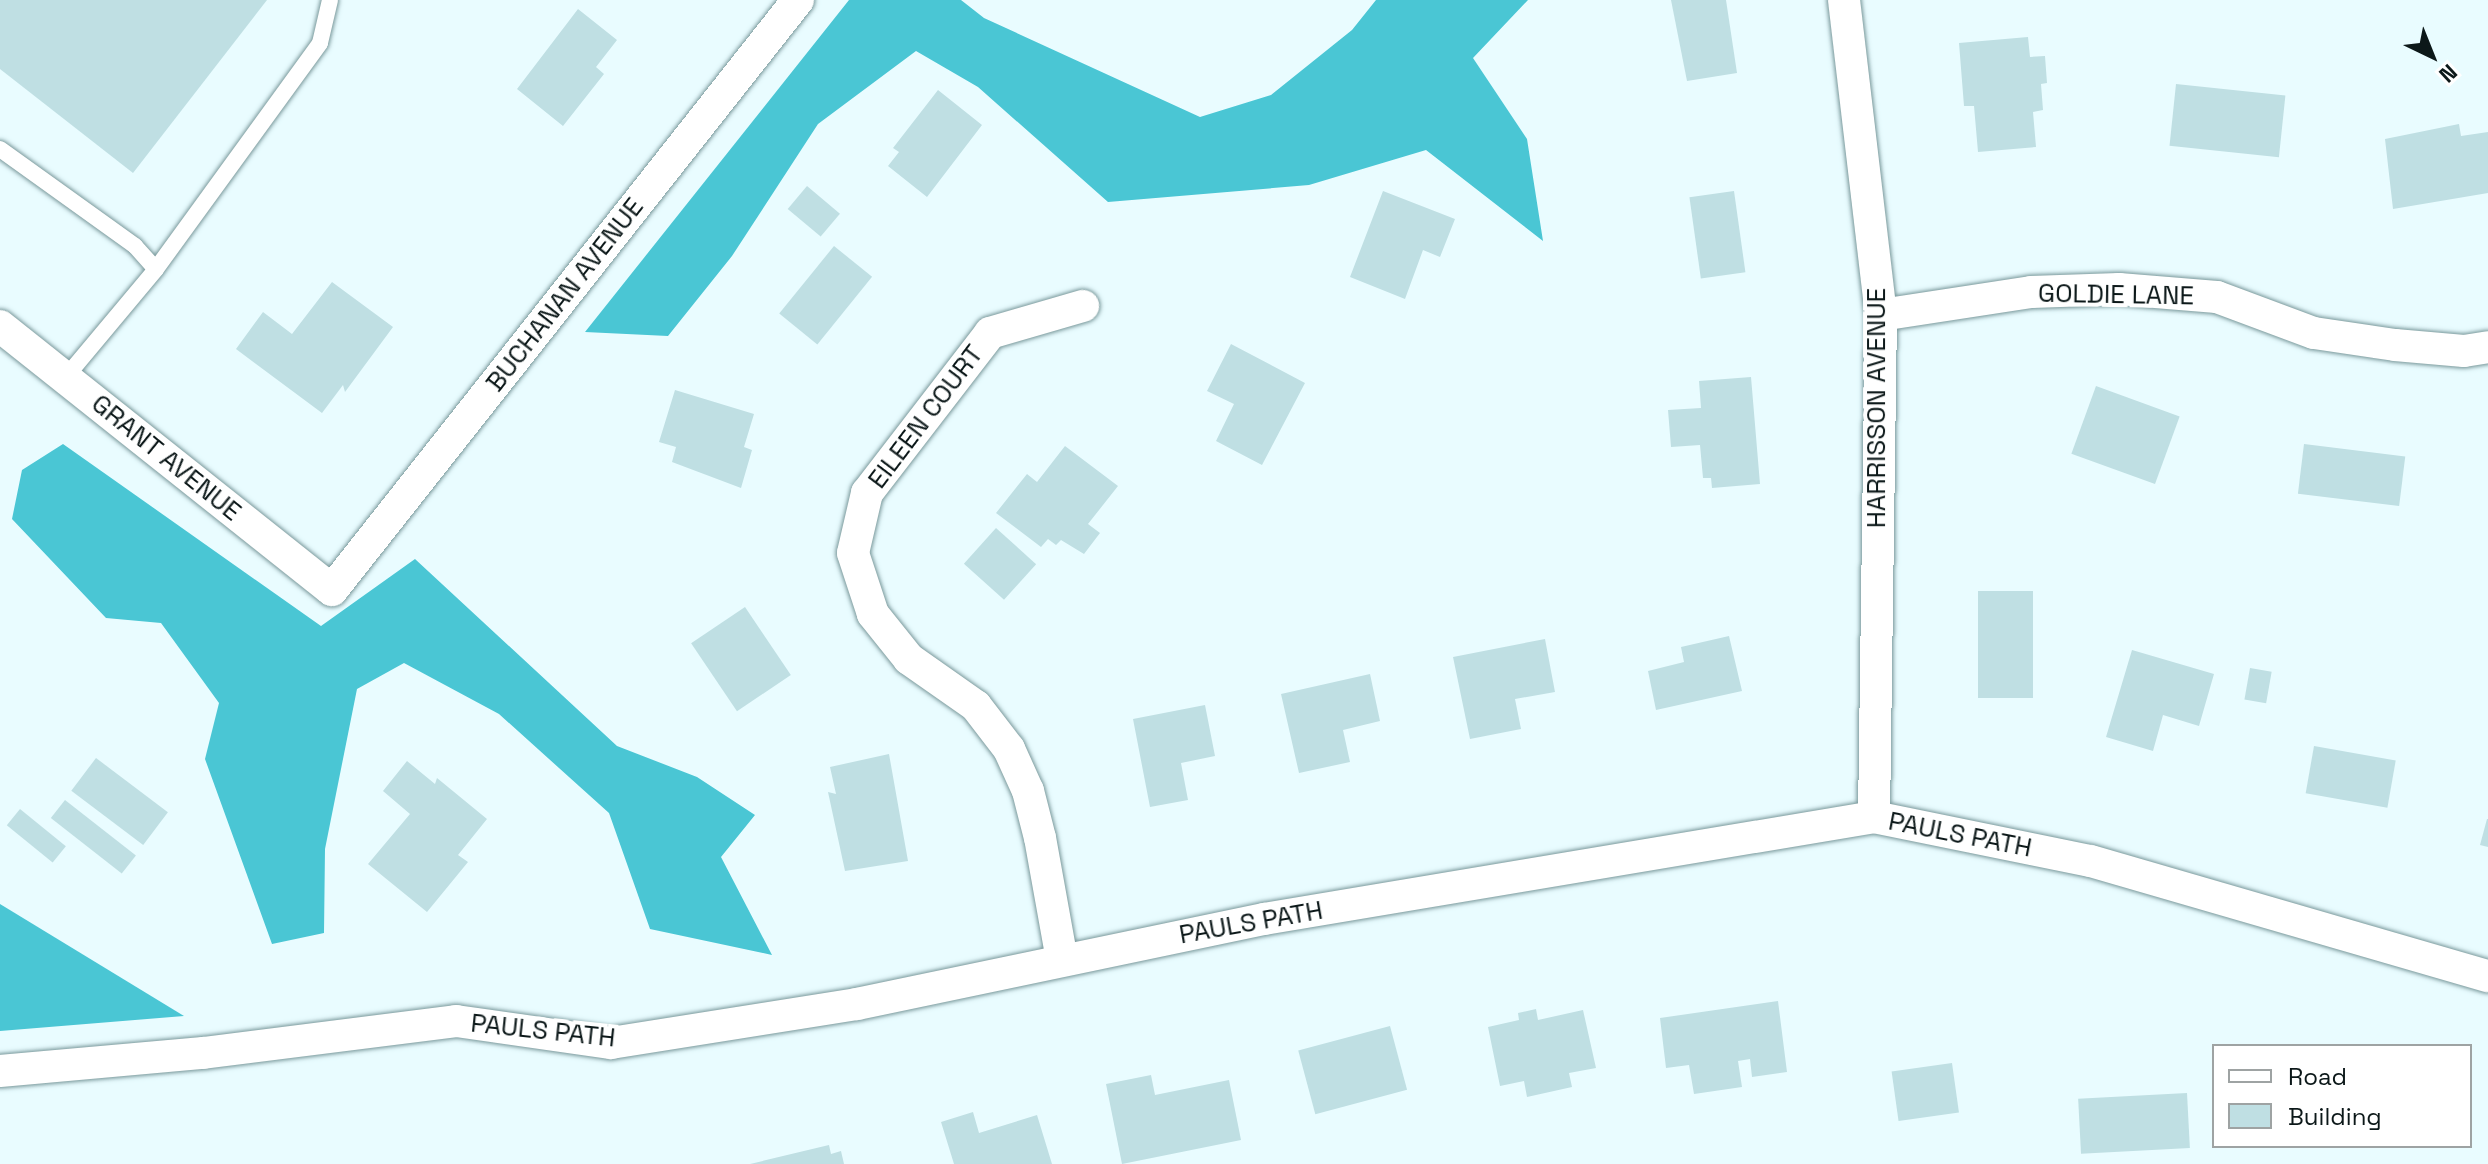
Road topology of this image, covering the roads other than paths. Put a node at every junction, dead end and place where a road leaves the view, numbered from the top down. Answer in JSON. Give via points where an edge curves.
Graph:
{"nodes":[{"id":1,"x":330,"y":0,"type":"edge"},
{"id":2,"x":798,"y":0,"type":"edge"},
{"id":3,"x":1844,"y":0,"type":"edge"},
{"id":4,"x":0,"y":149,"type":"edge"},
{"id":5,"x":156,"y":269,"type":"junction"},
{"id":6,"x":1083,"y":306,"type":"dead end"},
{"id":7,"x":1881,"y":315,"type":"junction"},
{"id":8,"x":0,"y":326,"type":"edge"},
{"id":9,"x":2488,"y":347,"type":"edge"},
{"id":10,"x":65,"y":378,"type":"junction"},
{"id":11,"x":332,"y":590,"type":"joint"},
{"id":12,"x":1874,"y":817,"type":"junction"},
{"id":13,"x":1062,"y":960,"type":"junction"},
{"id":14,"x":2488,"y":976,"type":"edge"},
{"id":15,"x":0,"y":1071,"type":"edge"}],
"edges":[{"from":1,"to":5,"type":"lane","via":[[320,43]]},
{"from":2,"to":11,"type":"street","name":"BUCHANAN AVENUE"},
{"from":3,"to":7,"type":"street","name":"HARRISSON AVENUE"},
{"from":4,"to":5,"type":"lane","via":[[135,246]]},
{"from":5,"to":10,"type":"lane"},
{"from":6,"to":13,"type":"street","name":"EILEEN COURT","via":[[990,333],[867,493],[853,553],[873,614],[909,659],[976,706],[1009,749],[1034,815]]},
{"from":7,"to":9,"type":"street","name":"GOLDIE LANE","via":[[2031,292],[2119,289],[2217,297],[2314,333],[2464,351]]},
{"from":7,"to":12,"type":"street","name":"HARRISSON AVENUE"},
{"from":8,"to":10,"type":"street","name":"GRANT AVENUE"},
{"from":10,"to":11,"type":"street","name":"GRANT AVENUE"},
{"from":12,"to":13,"type":"street","name":"PAULS PATH","via":[[1264,919]]},
{"from":12,"to":14,"type":"street","name":"PAULS PATH","via":[[2091,861]]},
{"from":13,"to":15,"type":"street","name":"PAULS PATH","via":[[857,1004],[611,1043],[456,1021],[203,1053]]}]}
